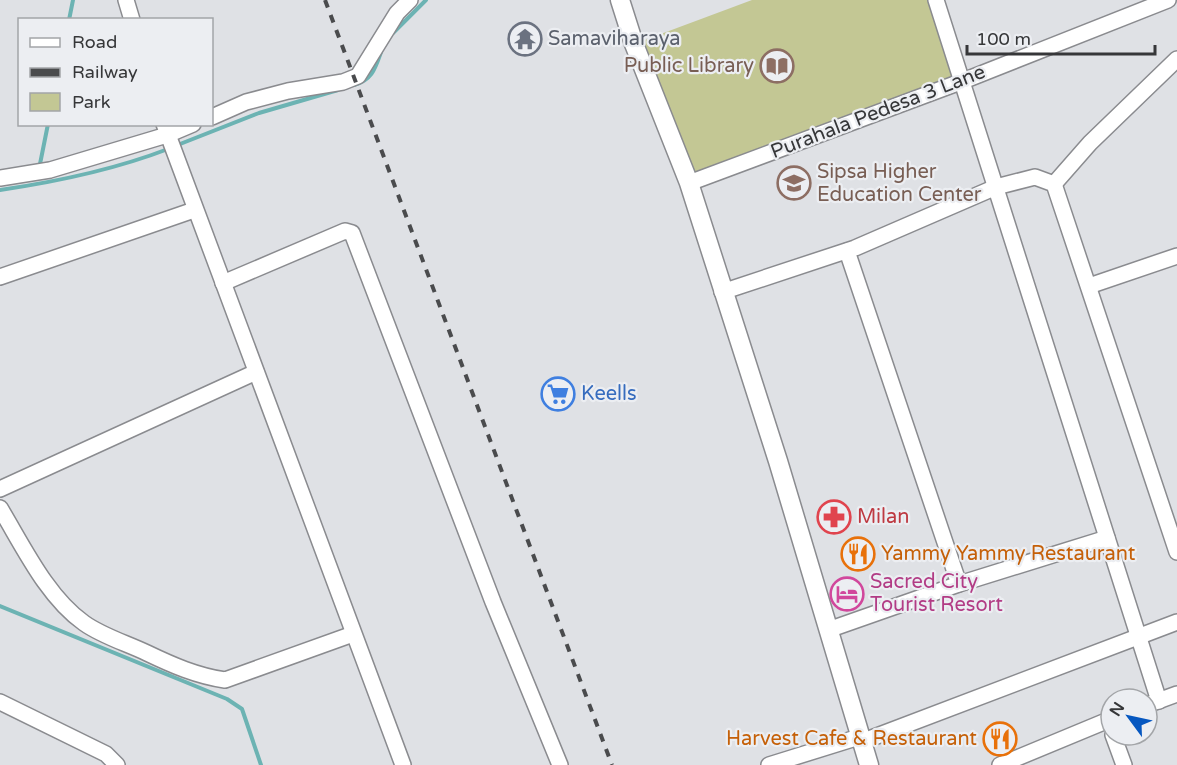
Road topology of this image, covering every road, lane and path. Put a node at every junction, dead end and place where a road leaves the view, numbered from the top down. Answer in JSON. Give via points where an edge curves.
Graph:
{"nodes":[{"id":1,"x":126,"y":0,"type":"edge"},
{"id":2,"x":410,"y":0,"type":"edge"},
{"id":3,"x":620,"y":0,"type":"edge"},
{"id":4,"x":936,"y":0,"type":"edge"},
{"id":5,"x":1168,"y":0,"type":"edge"},
{"id":6,"x":131,"y":18,"type":"edge"},
{"id":7,"x":1177,"y":59,"type":"edge"},
{"id":8,"x":963,"y":81,"type":"junction"},
{"id":9,"x":213,"y":117,"type":"edge"},
{"id":10,"x":190,"y":126,"type":"edge"},
{"id":11,"x":169,"y":140,"type":"edge"},
{"id":12,"x":0,"y":178,"type":"edge"},
{"id":13,"x":689,"y":183,"type":"junction"},
{"id":14,"x":1054,"y":184,"type":"junction"},
{"id":15,"x":996,"y":187,"type":"junction"},
{"id":16,"x":194,"y":210,"type":"junction"},
{"id":17,"x":847,"y":251,"type":"junction"},
{"id":18,"x":1177,"y":256,"type":"edge"},
{"id":19,"x":0,"y":277,"type":"edge"},
{"id":20,"x":223,"y":283,"type":"junction"},
{"id":21,"x":1089,"y":286,"type":"junction"},
{"id":22,"x":722,"y":292,"type":"junction"},
{"id":23,"x":256,"y":372,"type":"junction"},
{"id":24,"x":0,"y":489,"type":"edge"},
{"id":25,"x":0,"y":508,"type":"edge"},
{"id":26,"x":1107,"y":538,"type":"junction"},
{"id":27,"x":1177,"y":552,"type":"edge"},
{"id":28,"x":959,"y":584,"type":"junction"},
{"id":29,"x":1177,"y":622,"type":"edge"},
{"id":30,"x":828,"y":630,"type":"junction"},
{"id":31,"x":353,"y":634,"type":"junction"},
{"id":32,"x":1139,"y":638,"type":"junction"},
{"id":33,"x":1150,"y":687,"type":"edge"},
{"id":34,"x":1177,"y":694,"type":"edge"},
{"id":35,"x":1159,"y":701,"type":"edge"},
{"id":36,"x":0,"y":702,"type":"edge"},
{"id":37,"x":1099,"y":730,"type":"edge"},
{"id":38,"x":860,"y":739,"type":"junction"},
{"id":39,"x":1118,"y":747,"type":"edge"},
{"id":40,"x":117,"y":765,"type":"edge"},
{"id":41,"x":403,"y":765,"type":"edge"},
{"id":42,"x":560,"y":765,"type":"edge"},
{"id":43,"x":769,"y":765,"type":"edge"},
{"id":44,"x":869,"y":765,"type":"edge"},
{"id":45,"x":1000,"y":765,"type":"edge"},
{"id":46,"x":1124,"y":765,"type":"edge"}],
"edges":[{"from":1,"to":6,"type":"street"},
{"from":2,"to":9,"type":"street","via":[[397,13],[358,76],[246,102]]},
{"from":3,"to":13,"type":"main road"},
{"from":4,"to":8,"type":"street"},
{"from":5,"to":8,"type":"street","name":"Purahala Pedesa 3 Lane"},
{"from":7,"to":14,"type":"street","via":[[1090,142]]},
{"from":8,"to":13,"type":"street","name":"Purahala Pedesa 3 Lane"},
{"from":8,"to":15,"type":"street"},
{"from":10,"to":11,"type":"street"},
{"from":11,"to":12,"type":"street","via":[[50,170]]},
{"from":11,"to":16,"type":"street"},
{"from":13,"to":22,"type":"main road"},
{"from":14,"to":15,"type":"street","via":[[1035,177]]},
{"from":14,"to":21,"type":"street"},
{"from":15,"to":17,"type":"street"},
{"from":15,"to":26,"type":"street"},
{"from":16,"to":19,"type":"street"},
{"from":16,"to":20,"type":"street"},
{"from":17,"to":22,"type":"street"},
{"from":17,"to":28,"type":"street"},
{"from":18,"to":21,"type":"street"},
{"from":20,"to":23,"type":"street"},
{"from":20,"to":42,"type":"street","via":[[345,231],[352,233],[493,602]]},
{"from":21,"to":27,"type":"street"},
{"from":22,"to":30,"type":"main road"},
{"from":23,"to":24,"type":"street"},
{"from":23,"to":31,"type":"street"},
{"from":25,"to":31,"type":"street","via":[[39,574],[72,614],[87,625],[206,678],[225,680]]},
{"from":26,"to":28,"type":"street"},
{"from":26,"to":32,"type":"street"},
{"from":28,"to":30,"type":"street"},
{"from":29,"to":32,"type":"street"},
{"from":30,"to":38,"type":"main road"},
{"from":31,"to":41,"type":"street"},
{"from":32,"to":33,"type":"street"},
{"from":32,"to":38,"type":"street"},
{"from":34,"to":35,"type":"street"},
{"from":36,"to":40,"type":"street","via":[[106,754]]},
{"from":37,"to":45,"type":"street"},
{"from":38,"to":43,"type":"street"},
{"from":38,"to":44,"type":"main road"},
{"from":39,"to":46,"type":"street"}]}
